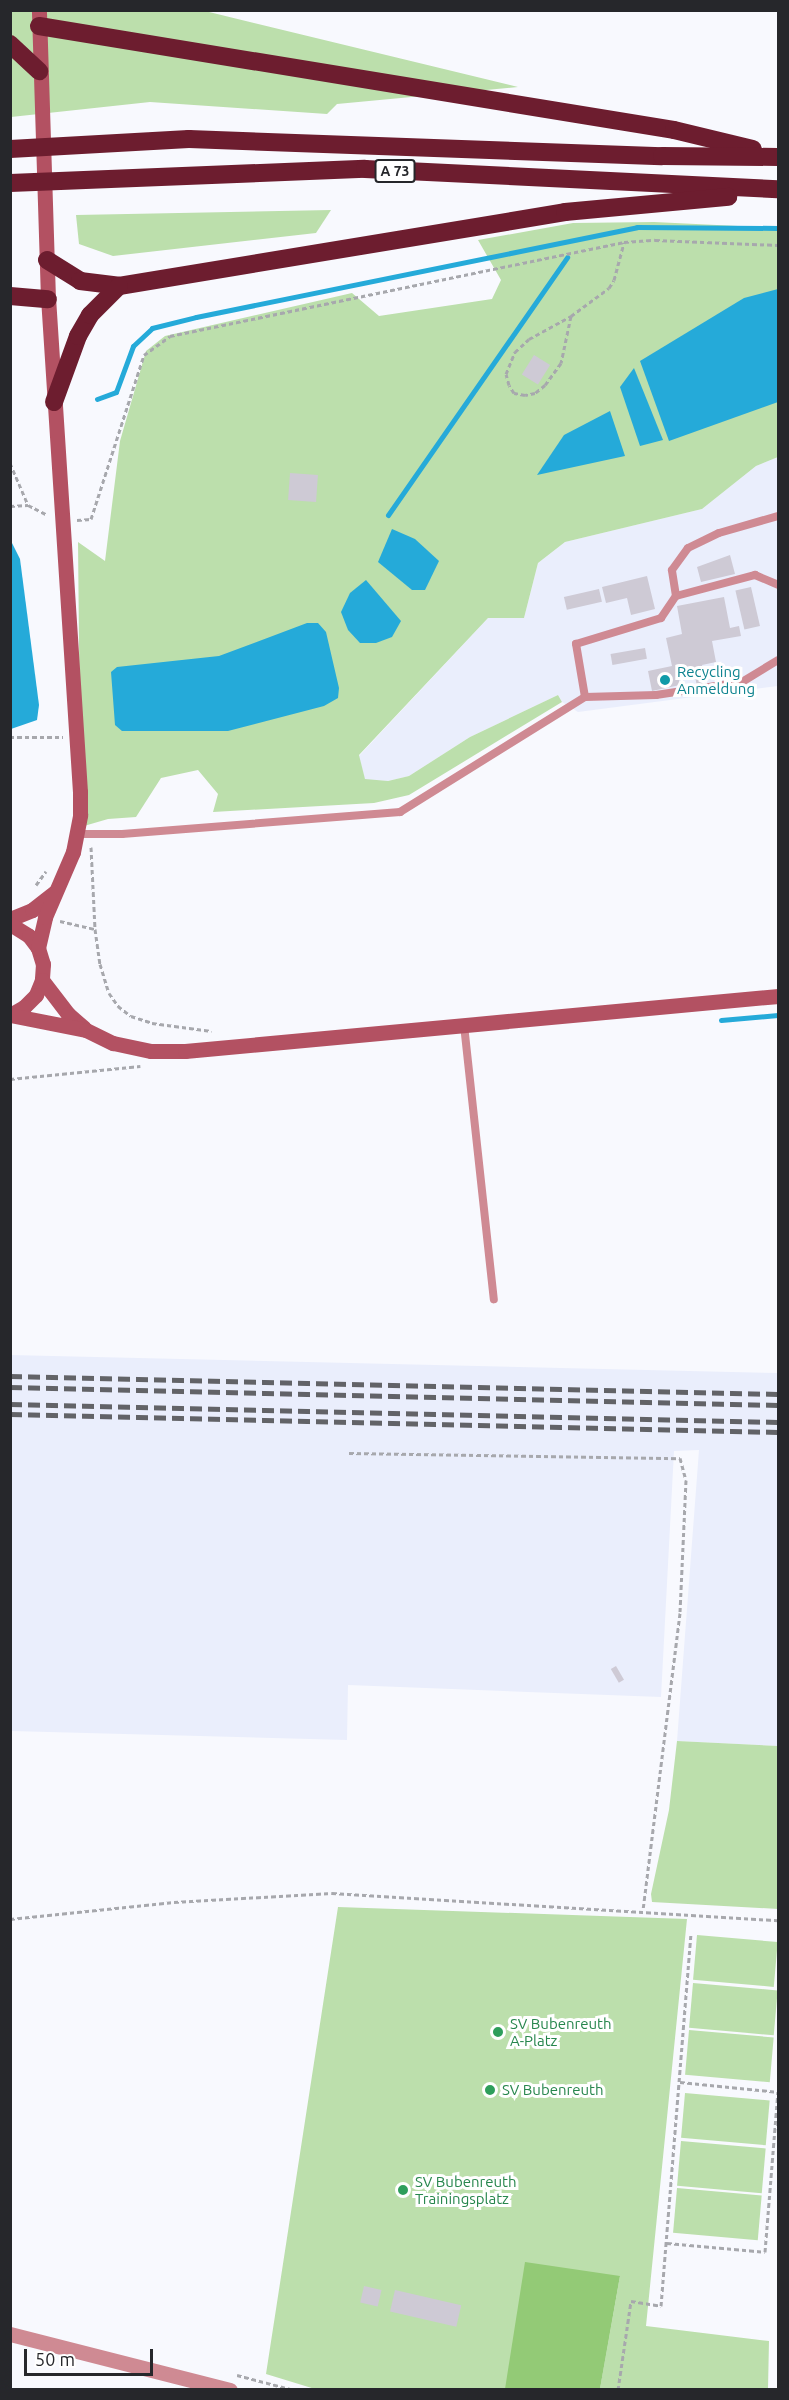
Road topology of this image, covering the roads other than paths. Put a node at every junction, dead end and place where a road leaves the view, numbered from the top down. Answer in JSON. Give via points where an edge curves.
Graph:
{"nodes":[{"id":1,"x":39,"y":18,"type":"edge"},
{"id":2,"x":10,"y":44,"type":"edge"},
{"id":3,"x":39,"y":72,"type":"junction"},
{"id":4,"x":10,"y":148,"type":"edge"},
{"id":5,"x":778,"y":156,"type":"edge"},
{"id":6,"x":10,"y":183,"type":"edge"},
{"id":7,"x":778,"y":191,"type":"edge"},
{"id":8,"x":47,"y":261,"type":"junction"},
{"id":9,"x":119,"y":286,"type":"junction"},
{"id":10,"x":10,"y":296,"type":"edge"},
{"id":11,"x":48,"y":299,"type":"junction"},
{"id":12,"x":54,"y":402,"type":"junction"},
{"id":13,"x":778,"y":516,"type":"edge"},
{"id":14,"x":778,"y":585,"type":"edge"},
{"id":15,"x":676,"y":596,"type":"junction"},
{"id":16,"x":778,"y":660,"type":"edge"},
{"id":17,"x":585,"y":697,"type":"junction"},
{"id":18,"x":83,"y":834,"type":"junction"},
{"id":19,"x":34,"y":908,"type":"junction"},
{"id":20,"x":10,"y":919,"type":"edge"},
{"id":21,"x":10,"y":924,"type":"edge"},
{"id":22,"x":38,"y":948,"type":"junction"},
{"id":23,"x":42,"y":980,"type":"junction"},
{"id":24,"x":778,"y":996,"type":"edge"},
{"id":25,"x":10,"y":1015,"type":"edge"},
{"id":26,"x":464,"y":1025,"type":"junction"},
{"id":27,"x":86,"y":1030,"type":"junction"},
{"id":28,"x":494,"y":1299,"type":"dead end"},
{"id":29,"x":10,"y":2334,"type":"edge"},
{"id":30,"x":230,"y":2390,"type":"edge"}],
"edges":[{"from":1,"to":3,"type":"street"},
{"from":1,"to":5,"type":"highway","via":[[674,130]]},
{"from":2,"to":3,"type":"highway"},
{"from":3,"to":8,"type":"street"},
{"from":4,"to":5,"type":"highway","number":"A 73","via":[[189,139],[662,156]]},
{"from":6,"to":7,"type":"highway","number":"A 73","via":[[364,169]]},
{"from":7,"to":9,"type":"highway","via":[[565,212]]},
{"from":8,"to":9,"type":"highway","via":[[80,281]]},
{"from":8,"to":11,"type":"street"},
{"from":9,"to":12,"type":"highway","via":[[90,315],[78,336]]},
{"from":10,"to":11,"type":"highway"},
{"from":11,"to":12,"type":"street"},
{"from":12,"to":18,"type":"street"},
{"from":13,"to":15,"type":"lane","via":[[719,533],[688,548],[672,570]]},
{"from":14,"to":15,"type":"lane","via":[[755,575]]},
{"from":15,"to":17,"type":"lane","via":[[661,618],[576,644]]},
{"from":16,"to":17,"type":"lane","via":[[742,682],[666,694]]},
{"from":17,"to":18,"type":"lane","via":[[400,812]]},
{"from":18,"to":19,"type":"street","via":[[54,893]]},
{"from":19,"to":20,"type":"street"},
{"from":19,"to":22,"type":"street"},
{"from":21,"to":22,"type":"street","via":[[29,936]]},
{"from":22,"to":23,"type":"street"},
{"from":23,"to":25,"type":"street","via":[[36,995]]},
{"from":23,"to":27,"type":"street"},
{"from":24,"to":26,"type":"street"},
{"from":25,"to":27,"type":"street"},
{"from":26,"to":27,"type":"street","via":[[151,1051],[113,1043]]},
{"from":26,"to":28,"type":"lane"},
{"from":29,"to":30,"type":"street"}]}
